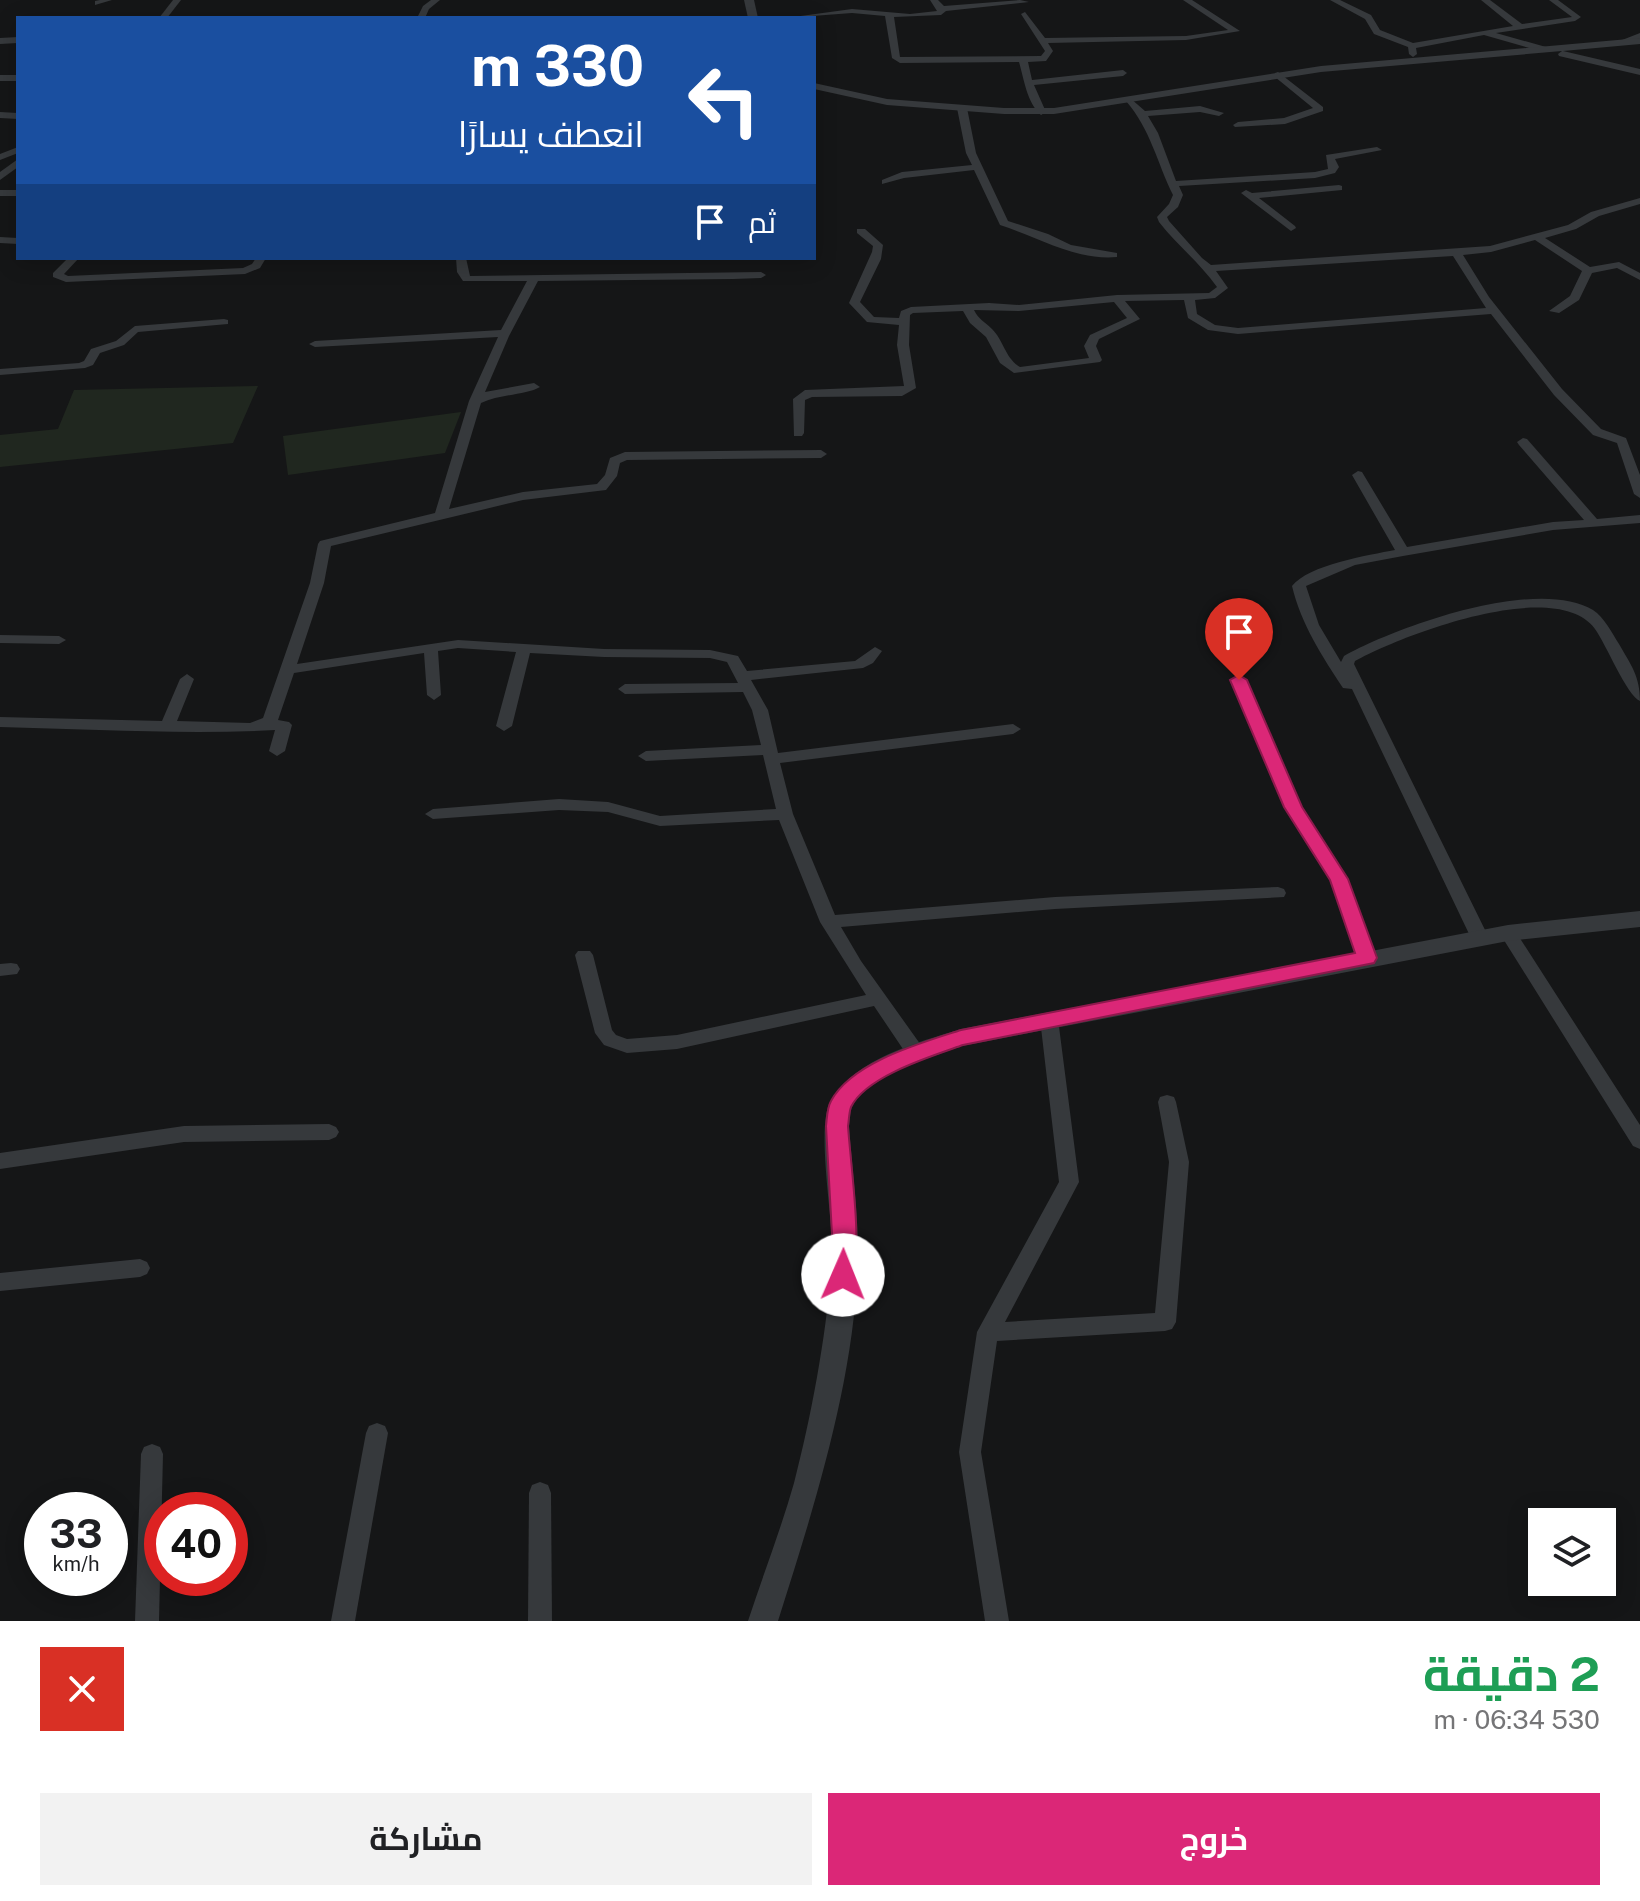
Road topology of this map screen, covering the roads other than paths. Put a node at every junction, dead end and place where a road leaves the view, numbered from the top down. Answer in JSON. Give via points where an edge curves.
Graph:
{"nodes":[{"id":1,"x":108,"y":0,"type":"edge"},
{"id":2,"x":177,"y":0,"type":"edge"},
{"id":3,"x":436,"y":0,"type":"edge"},
{"id":4,"x":934,"y":0,"type":"edge"},
{"id":5,"x":1187,"y":0,"type":"edge"},
{"id":6,"x":1334,"y":0,"type":"edge"},
{"id":7,"x":1485,"y":0,"type":"edge"},
{"id":8,"x":1553,"y":0,"type":"edge"},
{"id":9,"x":1025,"y":2,"type":"dead end"},
{"id":10,"x":98,"y":3,"type":"dead end"},
{"id":11,"x":942,"y":9,"type":"junction"},
{"id":12,"x":889,"y":14,"type":"junction"},
{"id":13,"x":1025,"y":14,"type":"dead end"},
{"id":14,"x":165,"y":16,"type":"edge"},
{"id":15,"x":422,"y":16,"type":"edge"},
{"id":16,"x":808,"y":16,"type":"edge"},
{"id":17,"x":1519,"y":26,"type":"junction"},
{"id":18,"x":1482,"y":32,"type":"junction"},
{"id":19,"x":1640,"y":35,"type":"edge"},
{"id":20,"x":1043,"y":41,"type":"junction"},
{"id":21,"x":1640,"y":41,"type":"edge"},
{"id":22,"x":1621,"y":42,"type":"junction"},
{"id":23,"x":1412,"y":46,"type":"junction"},
{"id":24,"x":1543,"y":49,"type":"junction"},
{"id":25,"x":1023,"y":59,"type":"junction"},
{"id":26,"x":1411,"y":61,"type":"junction"},
{"id":27,"x":1640,"y":72,"type":"edge"},
{"id":28,"x":1123,"y":73,"type":"dead end"},
{"id":29,"x":1278,"y":75,"type":"junction"},
{"id":30,"x":1029,"y":83,"type":"junction"},
{"id":31,"x":816,"y":87,"type":"edge"},
{"id":32,"x":1130,"y":101,"type":"junction"},
{"id":33,"x":962,"y":108,"type":"junction"},
{"id":34,"x":1041,"y":112,"type":"junction"},
{"id":35,"x":1219,"y":113,"type":"dead end"},
{"id":36,"x":1144,"y":114,"type":"junction"},
{"id":37,"x":1238,"y":125,"type":"dead end"},
{"id":38,"x":1377,"y":150,"type":"dead end"},
{"id":39,"x":16,"y":164,"type":"edge"},
{"id":40,"x":978,"y":167,"type":"junction"},
{"id":41,"x":0,"y":177,"type":"edge"},
{"id":42,"x":885,"y":182,"type":"dead end"},
{"id":43,"x":1232,"y":182,"type":"junction"},
{"id":44,"x":1171,"y":184,"type":"junction"},
{"id":45,"x":1339,"y":188,"type":"dead end"},
{"id":46,"x":1250,"y":196,"type":"junction"},
{"id":47,"x":1640,"y":201,"type":"edge"},
{"id":48,"x":1291,"y":228,"type":"dead end"},
{"id":49,"x":861,"y":231,"type":"dead end"},
{"id":50,"x":1535,"y":236,"type":"junction"},
{"id":51,"x":1456,"y":253,"type":"junction"},
{"id":52,"x":1113,"y":255,"type":"dead end"},
{"id":53,"x":72,"y":260,"type":"edge"},
{"id":54,"x":260,"y":260,"type":"edge"},
{"id":55,"x":461,"y":260,"type":"edge"},
{"id":56,"x":1209,"y":268,"type":"junction"},
{"id":57,"x":1588,"y":270,"type":"junction"},
{"id":58,"x":761,"y":275,"type":"dead end"},
{"id":59,"x":1640,"y":277,"type":"edge"},
{"id":60,"x":534,"y":278,"type":"junction"},
{"id":61,"x":1117,"y":298,"type":"junction"},
{"id":62,"x":1189,"y":298,"type":"junction"},
{"id":63,"x":967,"y":307,"type":"junction"},
{"id":64,"x":1493,"y":311,"type":"junction"},
{"id":65,"x":1555,"y":311,"type":"dead end"},
{"id":66,"x":224,"y":322,"type":"dead end"},
{"id":67,"x":903,"y":322,"type":"junction"},
{"id":68,"x":504,"y":333,"type":"junction"},
{"id":69,"x":315,"y":344,"type":"dead end"},
{"id":70,"x":0,"y":372,"type":"edge"},
{"id":71,"x":534,"y":387,"type":"dead end"},
{"id":72,"x":475,"y":401,"type":"junction"},
{"id":73,"x":798,"y":433,"type":"dead end"},
{"id":74,"x":1523,"y":442,"type":"dead end"},
{"id":75,"x":821,"y":454,"type":"dead end"},
{"id":76,"x":1358,"y":475,"type":"dead end"},
{"id":77,"x":1640,"y":494,"type":"edge"},
{"id":78,"x":441,"y":515,"type":"junction"},
{"id":79,"x":1640,"y":519,"type":"edge"},
{"id":80,"x":1593,"y":522,"type":"junction"},
{"id":81,"x":1403,"y":552,"type":"junction"},
{"id":82,"x":0,"y":639,"type":"edge"},
{"id":83,"x":59,"y":640,"type":"dead end"},
{"id":84,"x":431,"y":647,"type":"junction"},
{"id":85,"x":524,"y":648,"type":"junction"},
{"id":86,"x":875,"y":651,"type":"dead end"},
{"id":87,"x":290,"y":669,"type":"junction"},
{"id":88,"x":187,"y":679,"type":"dead end"},
{"id":89,"x":1239,"y":680,"type":"dead end"},
{"id":90,"x":747,"y":682,"type":"junction"},
{"id":91,"x":625,"y":689,"type":"dead end"},
{"id":92,"x":434,"y":695,"type":"dead end"},
{"id":93,"x":1640,"y":696,"type":"edge"},
{"id":94,"x":0,"y":722,"type":"edge"},
{"id":95,"x":1378,"y":722,"type":"junction"},
{"id":96,"x":263,"y":726,"type":"junction"},
{"id":97,"x":504,"y":726,"type":"dead end"},
{"id":98,"x":167,"y":727,"type":"junction"},
{"id":99,"x":1013,"y":729,"type":"dead end"},
{"id":100,"x":277,"y":751,"type":"dead end"},
{"id":101,"x":769,"y":755,"type":"junction"},
{"id":102,"x":646,"y":756,"type":"dead end"},
{"id":103,"x":433,"y":814,"type":"dead end"},
{"id":104,"x":785,"y":814,"type":"junction"},
{"id":105,"x":1278,"y":893,"type":"dead end"},
{"id":106,"x":1640,"y":919,"type":"edge"},
{"id":107,"x":829,"y":922,"type":"junction"},
{"id":108,"x":1508,"y":933,"type":"junction"},
{"id":109,"x":1480,"y":938,"type":"junction"},
{"id":110,"x":584,"y":955,"type":"dead end"},
{"id":111,"x":1367,"y":958,"type":"junction"},
{"id":112,"x":877,"y":999,"type":"junction"},
{"id":113,"x":1049,"y":1019,"type":"junction"},
{"id":114,"x":916,"y":1053,"type":"junction"},
{"id":115,"x":1167,"y":1102,"type":"dead end"},
{"id":116,"x":329,"y":1132,"type":"dead end"},
{"id":117,"x":1640,"y":1141,"type":"edge"},
{"id":118,"x":0,"y":1161,"type":"edge"},
{"id":119,"x":140,"y":1268,"type":"dead end"},
{"id":120,"x":0,"y":1282,"type":"edge"},
{"id":121,"x":988,"y":1332,"type":"junction"},
{"id":122,"x":377,"y":1433,"type":"dead end"},
{"id":123,"x":152,"y":1454,"type":"dead end"},
{"id":124,"x":540,"y":1493,"type":"dead end"},
{"id":125,"x":147,"y":1621,"type":"edge"},
{"id":126,"x":343,"y":1621,"type":"edge"},
{"id":127,"x":540,"y":1621,"type":"edge"},
{"id":128,"x":763,"y":1621,"type":"edge"},
{"id":129,"x":997,"y":1621,"type":"edge"}],
"edges":[{"from":1,"to":10,"type":"street"},
{"from":2,"to":14,"type":"street"},
{"from":3,"to":15,"type":"street"},
{"from":4,"to":11,"type":"street"},
{"from":5,"to":20,"type":"street","via":[[1236,31],[1186,38]]},
{"from":6,"to":23,"type":"street","via":[[1368,17],[1377,32]]},
{"from":7,"to":17,"type":"street"},
{"from":8,"to":17,"type":"street","via":[[1577,17]]},
{"from":9,"to":11,"type":"street"},
{"from":11,"to":12,"type":"street","via":[[936,15]]},
{"from":12,"to":16,"type":"street"},
{"from":12,"to":25,"type":"street","via":[[900,60]]},
{"from":13,"to":20,"type":"street"},
{"from":17,"to":18,"type":"street"},
{"from":18,"to":23,"type":"street"},
{"from":18,"to":24,"type":"street"},
{"from":19,"to":22,"type":"street"},
{"from":20,"to":25,"type":"street","via":[[1047,57]]},
{"from":21,"to":22,"type":"street"},
{"from":22,"to":24,"type":"street"},
{"from":23,"to":26,"type":"street"},
{"from":24,"to":26,"type":"street"},
{"from":24,"to":27,"type":"street"},
{"from":25,"to":30,"type":"street"},
{"from":26,"to":29,"type":"street"},
{"from":28,"to":30,"type":"street"},
{"from":29,"to":32,"type":"street"},
{"from":29,"to":37,"type":"street","via":[[1320,109],[1285,121]]},
{"from":30,"to":34,"type":"street"},
{"from":31,"to":33,"type":"street","via":[[855,97]]},
{"from":32,"to":34,"type":"street"},
{"from":32,"to":36,"type":"street"},
{"from":33,"to":34,"type":"street"},
{"from":33,"to":40,"type":"street"},
{"from":35,"to":36,"type":"street","via":[[1200,109]]},
{"from":36,"to":44,"type":"street"},
{"from":38,"to":43,"type":"street","via":[[1329,157],[1334,167],[1327,173]]},
{"from":39,"to":41,"type":"street"},
{"from":40,"to":42,"type":"street","via":[[902,175]]},
{"from":40,"to":52,"type":"street","via":[[1004,223],[1068,248]]},
{"from":43,"to":44,"type":"street"},
{"from":43,"to":46,"type":"street"},
{"from":44,"to":56,"type":"street","via":[[1178,198],[1165,212],[1164,222]]},
{"from":45,"to":46,"type":"street"},
{"from":46,"to":48,"type":"street"},
{"from":47,"to":50,"type":"street"},
{"from":49,"to":67,"type":"street","via":[[879,252],[854,303],[871,320]]},
{"from":50,"to":51,"type":"street"},
{"from":50,"to":57,"type":"street"},
{"from":51,"to":56,"type":"street"},
{"from":51,"to":64,"type":"street"},
{"from":53,"to":54,"type":"street","via":[[57,275],[80,279],[245,271]]},
{"from":55,"to":60,"type":"street","via":[[467,279]]},
{"from":56,"to":62,"type":"street","via":[[1221,293]]},
{"from":57,"to":59,"type":"street","via":[[1619,265]]},
{"from":57,"to":65,"type":"street","via":[[1575,298]]},
{"from":58,"to":60,"type":"street","via":[[694,278],[586,271]]},
{"from":60,"to":68,"type":"street"},
{"from":61,"to":62,"type":"street"},
{"from":61,"to":63,"type":"street","via":[[1019,308]]},
{"from":61,"to":63,"type":"street","via":[[1134,319],[1094,337],[1090,346],[1096,360],[1018,371],[1007,365],[990,333],[970,318]]},
{"from":62,"to":64,"type":"street","via":[[1192,316],[1225,331]]},
{"from":63,"to":67,"type":"street","via":[[920,307],[905,313]]},
{"from":64,"to":77,"type":"street","via":[[1585,420],[1597,432],[1622,441]]},
{"from":66,"to":70,"type":"street","via":[[135,329],[120,343],[95,351],[81,366]]},
{"from":67,"to":73,"type":"street","via":[[910,388],[809,393],[799,399]]},
{"from":68,"to":69,"type":"street"},
{"from":68,"to":72,"type":"street"},
{"from":71,"to":72,"type":"street","via":[[494,392]]},
{"from":72,"to":78,"type":"street"},
{"from":74,"to":80,"type":"street"},
{"from":75,"to":78,"type":"street","via":[[625,456],[614,461],[611,476],[601,487],[523,496]]},
{"from":76,"to":81,"type":"street"},
{"from":78,"to":87,"type":"street","via":[[325,544]]},
{"from":79,"to":80,"type":"street"},
{"from":80,"to":81,"type":"street"},
{"from":81,"to":95,"type":"street","via":[[1352,562],[1299,586],[1328,654]]},
{"from":82,"to":83,"type":"street"},
{"from":84,"to":85,"type":"street"},
{"from":84,"to":87,"type":"street"},
{"from":84,"to":92,"type":"street"},
{"from":85,"to":90,"type":"street","via":[[723,656],[733,659]]},
{"from":85,"to":97,"type":"street"},
{"from":86,"to":90,"type":"street","via":[[858,665]]},
{"from":87,"to":96,"type":"street","via":[[272,717]]},
{"from":88,"to":98,"type":"street"},
{"from":89,"to":111,"type":"street","via":[[1293,807],[1339,879]]},
{"from":90,"to":91,"type":"street"},
{"from":90,"to":101,"type":"street","via":[[760,710]]},
{"from":93,"to":95,"type":"street","via":[[1592,616],[1566,604],[1541,603],[1436,622],[1349,659]]},
{"from":94,"to":98,"type":"street"},
{"from":95,"to":109,"type":"street"},
{"from":96,"to":98,"type":"street"},
{"from":96,"to":100,"type":"street","via":[[284,725]]},
{"from":99,"to":101,"type":"street"},
{"from":101,"to":102,"type":"street"},
{"from":101,"to":104,"type":"street"},
{"from":103,"to":104,"type":"street","via":[[586,806],[660,821]]},
{"from":104,"to":107,"type":"street"},
{"from":105,"to":107,"type":"street","via":[[1055,903]]},
{"from":106,"to":108,"type":"street"},
{"from":107,"to":112,"type":"street"},
{"from":108,"to":109,"type":"street"},
{"from":108,"to":117,"type":"street"},
{"from":109,"to":111,"type":"street"},
{"from":110,"to":112,"type":"street","via":[[604,1033],[627,1046],[677,1042]]},
{"from":111,"to":113,"type":"street"},
{"from":112,"to":114,"type":"street"},
{"from":113,"to":114,"type":"street"},
{"from":113,"to":121,"type":"street","via":[[1069,1182]]},
{"from":114,"to":128,"type":"street","via":[[859,1081],[840,1105],[845,1252],[840,1319],[808,1482]]},
{"from":115,"to":121,"type":"street","via":[[1179,1162],[1165,1322]]},
{"from":116,"to":118,"type":"street","via":[[184,1134]]},
{"from":119,"to":120,"type":"street"},
{"from":121,"to":129,"type":"street","via":[[970,1452]]},
{"from":122,"to":126,"type":"street"},
{"from":123,"to":125,"type":"street"},
{"from":124,"to":127,"type":"street"}]}
